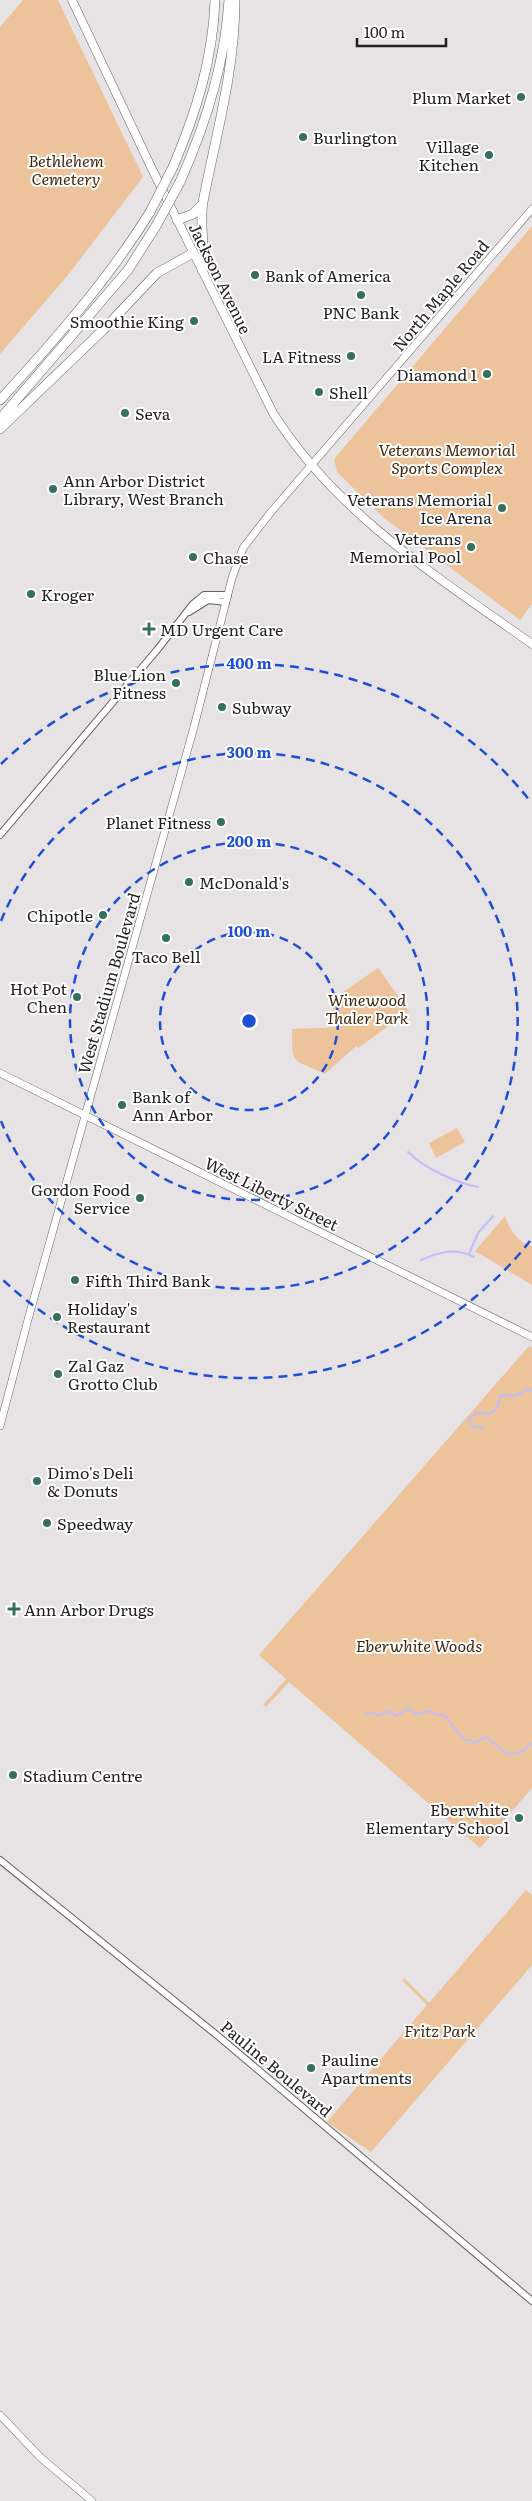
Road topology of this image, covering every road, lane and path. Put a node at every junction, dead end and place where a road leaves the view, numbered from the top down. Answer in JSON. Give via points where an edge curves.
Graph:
{"nodes":[{"id":1,"x":72,"y":0,"type":"edge"},
{"id":2,"x":216,"y":0,"type":"edge"},
{"id":3,"x":228,"y":0,"type":"edge"},
{"id":4,"x":235,"y":0,"type":"edge"},
{"id":5,"x":203,"y":204,"type":"junction"},
{"id":6,"x":532,"y":209,"type":"edge"},
{"id":7,"x":177,"y":220,"type":"junction"},
{"id":8,"x":193,"y":253,"type":"junction"},
{"id":9,"x":202,"y":270,"type":"junction"},
{"id":10,"x":0,"y":400,"type":"edge"},
{"id":11,"x":0,"y":419,"type":"edge"},
{"id":12,"x":0,"y":429,"type":"edge"},
{"id":13,"x":310,"y":466,"type":"junction"},
{"id":14,"x":243,"y":548,"type":"joint"},
{"id":15,"x":227,"y":599,"type":"junction"},
{"id":16,"x":532,"y":644,"type":"edge"},
{"id":17,"x":0,"y":835,"type":"edge"},
{"id":18,"x":0,"y":1073,"type":"edge"},
{"id":19,"x":85,"y":1116,"type":"junction"},
{"id":20,"x":532,"y":1337,"type":"edge"},
{"id":21,"x":0,"y":1426,"type":"edge"},
{"id":22,"x":0,"y":1860,"type":"edge"},
{"id":23,"x":532,"y":2302,"type":"edge"},
{"id":24,"x":0,"y":2415,"type":"edge"},
{"id":25,"x":92,"y":2501,"type":"edge"}],
"edges":[{"from":1,"to":7,"type":"main road","name":"Jackson Avenue"},
{"from":2,"to":10,"type":"highway","bridge":true,"via":[[207,68],[188,132],[150,212],[102,282]]},
{"from":3,"to":11,"type":"highway","bridge":true,"via":[[222,52],[209,108],[180,182],[128,270]]},
{"from":4,"to":5,"type":"highway","via":[[227,96]]},
{"from":5,"to":7,"type":"highway","via":[[194,214]]},
{"from":5,"to":9,"type":"highway"},
{"from":6,"to":13,"type":"main road","name":"North Maple Road"},
{"from":7,"to":8,"type":"main road","name":"Jackson Avenue"},
{"from":8,"to":9,"type":"main road","name":"Jackson Avenue"},
{"from":8,"to":12,"type":"highway","via":[[157,273]]},
{"from":9,"to":13,"type":"main road","name":"Jackson Avenue","via":[[273,413]]},
{"from":13,"to":14,"type":"main road","name":"North Maple Road"},
{"from":13,"to":16,"type":"main road","name":"Jackson Avenue","via":[[367,522]]},
{"from":14,"to":15,"type":"main road","name":"West Stadium Boulevard"},
{"from":15,"to":17,"type":"street","via":[[208,600],[189,612]]},
{"from":15,"to":19,"type":"main road","name":"West Stadium Boulevard"},
{"from":18,"to":19,"type":"main road","name":"West Liberty Street"},
{"from":19,"to":20,"type":"main road","name":"West Liberty Street"},
{"from":19,"to":21,"type":"main road","name":"West Stadium Boulevard"},
{"from":22,"to":23,"type":"street","name":"Pauline Boulevard","via":[[218,2036]]},
{"from":24,"to":25,"type":"main road","via":[[40,2457]]}]}
